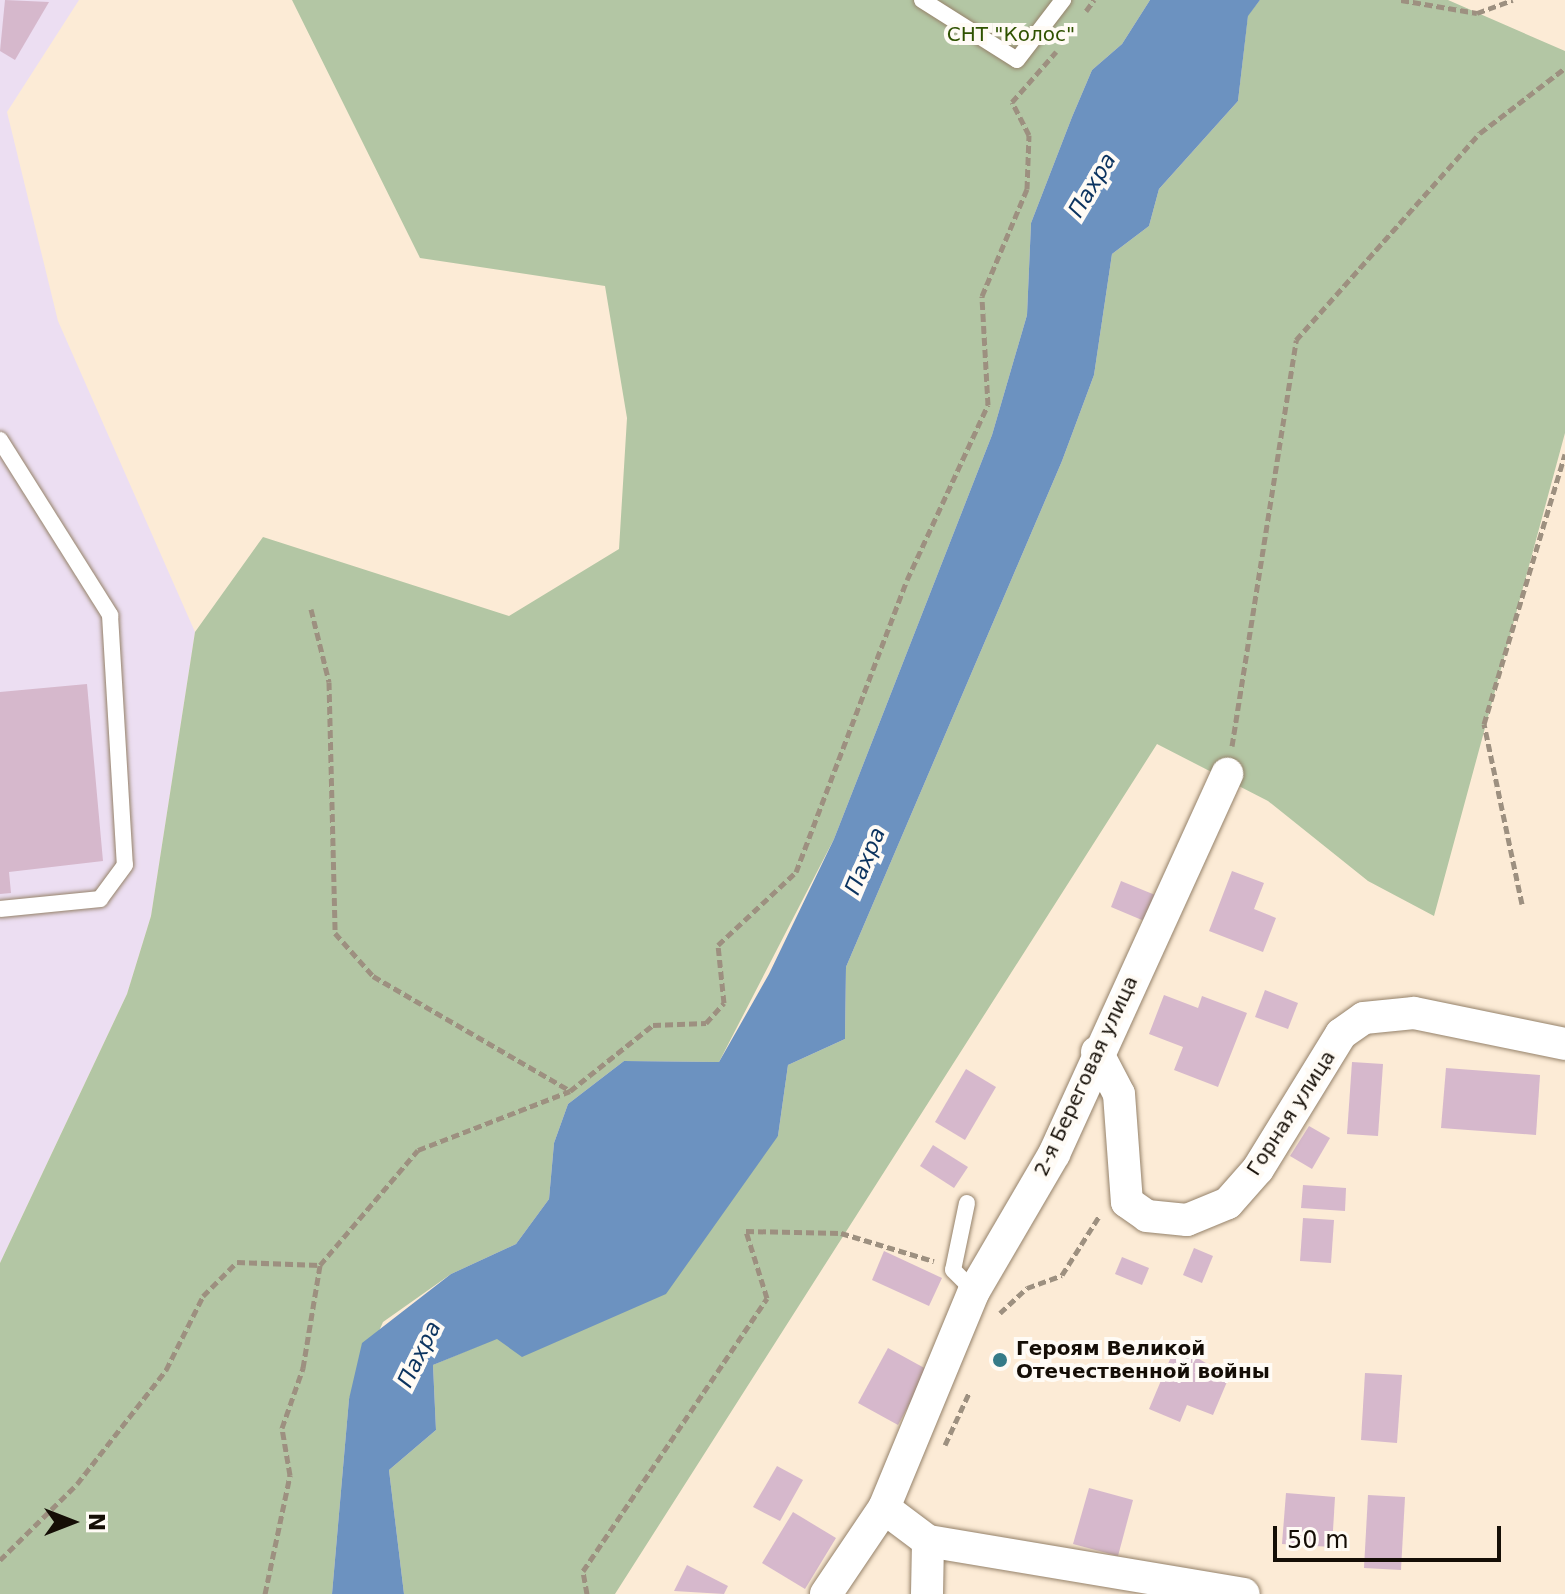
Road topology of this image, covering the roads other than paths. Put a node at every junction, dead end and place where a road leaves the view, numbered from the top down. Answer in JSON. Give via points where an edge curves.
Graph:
{"nodes":[{"id":1,"x":922,"y":0,"type":"edge"},
{"id":2,"x":1063,"y":0,"type":"edge"},
{"id":3,"x":0,"y":440,"type":"edge"},
{"id":4,"x":1227,"y":774,"type":"road end"},
{"id":5,"x":0,"y":909,"type":"edge"},
{"id":6,"x":1565,"y":1044,"type":"edge"},
{"id":7,"x":1097,"y":1052,"type":"junction"},
{"id":8,"x":967,"y":1203,"type":"dead end"},
{"id":9,"x":974,"y":1291,"type":"junction"},
{"id":10,"x":884,"y":1508,"type":"junction"},
{"id":11,"x":928,"y":1541,"type":"junction"},
{"id":12,"x":826,"y":1594,"type":"edge"},
{"id":13,"x":927,"y":1594,"type":"edge"},
{"id":14,"x":1244,"y":1594,"type":"edge"}],
"edges":[{"from":1,"to":2,"type":"lane","via":[[1017,60]]},
{"from":3,"to":5,"type":"lane","via":[[110,615],[125,865],[100,899]]},
{"from":4,"to":7,"type":"street","name":"2-я Береговая улица"},
{"from":6,"to":7,"type":"street","name":"Горная улица","via":[[1414,1013],[1364,1018],[1341,1034],[1258,1169],[1228,1203],[1187,1220],[1147,1216],[1127,1202],[1119,1094]]},
{"from":7,"to":9,"type":"street","name":"2-я Береговая улица","via":[[1054,1154]]},
{"from":8,"to":9,"type":"lane","via":[[953,1270]]},
{"from":9,"to":10,"type":"street","name":"2-я Береговая улица"},
{"from":10,"to":11,"type":"street"},
{"from":10,"to":12,"type":"street","name":"2-я Береговая улица"},
{"from":11,"to":13,"type":"street"},
{"from":11,"to":14,"type":"street"}]}
